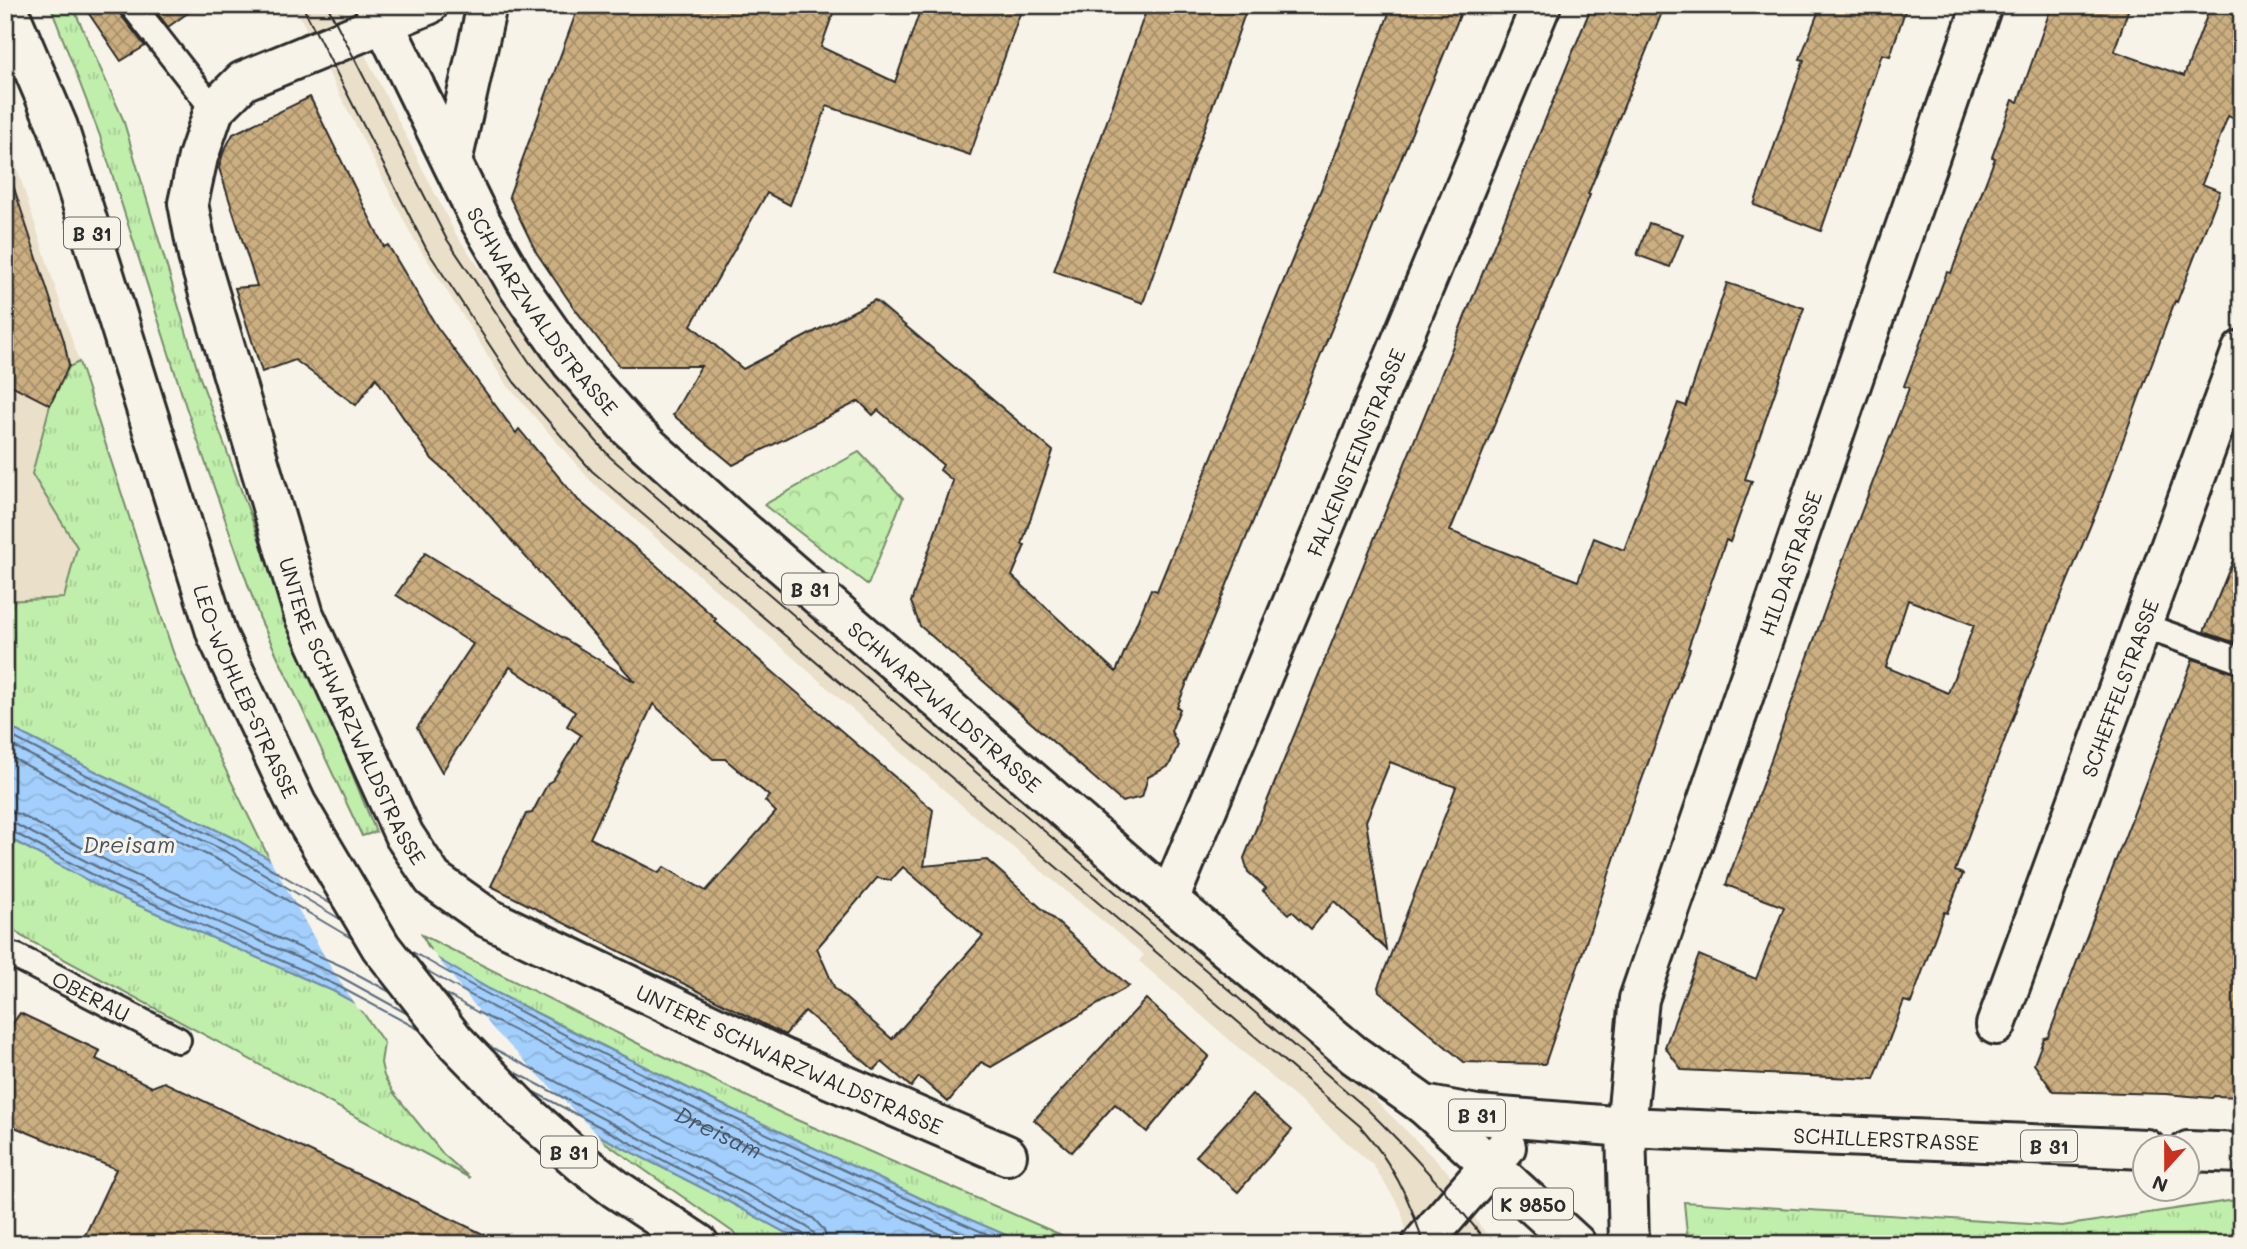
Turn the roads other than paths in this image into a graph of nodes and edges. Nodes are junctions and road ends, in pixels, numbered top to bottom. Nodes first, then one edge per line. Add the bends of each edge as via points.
1 (6, 5) edge
2 (132, 5) edge
3 (428, 5) edge
4 (487, 5) edge
5 (1541, 5) edge
6 (1982, 5) edge
7 (380, 15) edge
8 (214, 110) junction
9 (452, 162) junction
10 (2242, 350) edge
11 (2141, 625) junction
12 (2242, 662) edge
13 (1169, 900) junction
14 (5, 954) edge
15 (1996, 1025) dead end
16 (178, 1040) dead end
17 (1424, 1105) junction
18 (1530, 1119) junction
19 (1626, 1127) junction
20 (2132, 1149) edge
21 (2202, 1152) edge
22 (2242, 1153) edge
23 (1007, 1155) dead end
24 (1491, 1165) junction
25 (699, 1244) edge
26 (1422, 1244) edge
27 (1576, 1244) edge
28 (1629, 1244) edge

1 - 25 street, LEO-WOHLEB-STRASSE / B 31 via 58,127 217,635 297,805 382,947 446,1030 522,1110 583,1164
2 - 8 lane
3 - 7 street, UNTERE SCHWARZWALDSTRASSE
4 - 9 street
5 - 13 street, FALKENSTEINSTRASSE
6 - 19 street, HILDASTRASSE via 1639,999
7 - 8 street, UNTERE SCHWARZWALDSTRASSE via 243,81
7 - 9 street, SCHWARZWALDSTRASSE / B 31
8 - 23 street, UNTERE SCHWARZWALDSTRASSE via 188,202 198,257 304,615 404,835 433,878 488,918 784,1059
9 - 13 street, SCHWARZWALDSTRASSE / B 31 via 518,286 572,363 630,429
10 - 11 street, SCHEFFELSTRASSE
11 - 12 lane
11 - 15 street, SCHEFFELSTRASSE
13 - 17 street, SCHWARZWALDSTRASSE / B 31 via 1354,1055
14 - 16 lane, OBERAU
17 - 18 street, SCHWARZWALDSTRASSE / B 31
17 - 24 street, SCHWARZWALDSTRASSE
18 - 19 street, SCHWARZWALDSTRASSE / B 31
18 - 24 street
19 - 20 street, SCHILLERSTRASSE / B 31
19 - 28 street, HILDASTRASSE
21 - 22 street
24 - 26 street, K 9850
24 - 27 street, K 9850

